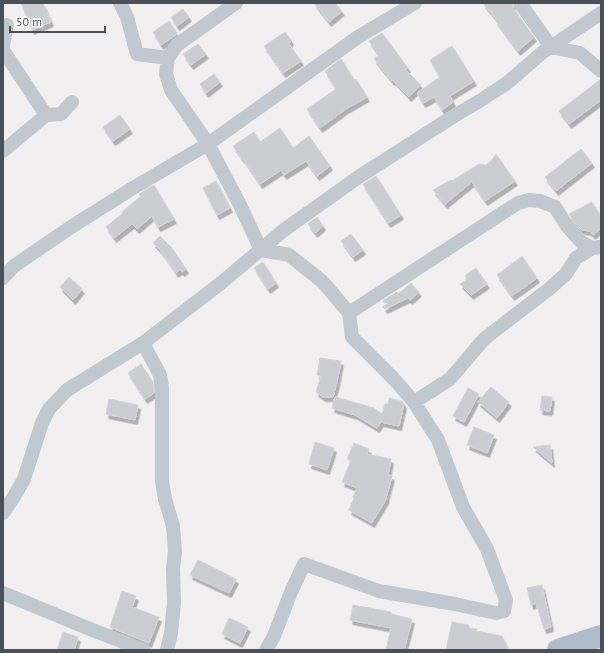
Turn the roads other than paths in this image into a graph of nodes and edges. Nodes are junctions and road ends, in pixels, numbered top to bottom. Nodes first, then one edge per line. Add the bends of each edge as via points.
1 (120, 3) edge
2 (236, 3) edge
3 (415, 3) edge
4 (520, 3) edge
5 (601, 13) edge
6 (7, 26) dead end
7 (578, 28) junction
8 (3, 44) edge
9 (551, 47) junction
10 (3, 50) edge
11 (580, 53) junction
12 (168, 58) junction
13 (601, 71) edge
14 (72, 102) dead end
15 (46, 114) junction
16 (208, 144) junction
17 (3, 151) edge
18 (597, 247) edge
19 (261, 250) junction
20 (3, 278) edge
21 (349, 313) junction
22 (143, 343) junction
23 (414, 402) junction
24 (3, 513) edge
25 (3, 593) edge
26 (601, 636) edge
27 (144, 650) edge
28 (167, 650) edge
29 (266, 650) edge
30 (558, 650) edge

1 - 12 street via 127,17 137,54
2 - 12 street via 177,45
3 - 16 street via 358,37
4 - 9 street
5 - 7 street
6 - 8 street
7 - 9 street
7 - 11 street
9 - 11 street
9 - 19 street via 507,83 360,176 284,230
10 - 15 street
11 - 13 street
12 - 16 street via 166,74 170,90
14 - 15 street via 61,114
15 - 17 street
16 - 19 street
16 - 20 street via 71,227 14,266
18 - 21 street via 581,242 555,207 529,200 518,203
18 - 23 street via 576,258 566,274 484,339 450,379
19 - 21 street via 289,256 323,282
19 - 22 street
21 - 23 street via 352,338
22 - 24 street via 67,390 49,409 24,479
22 - 28 street via 160,375 162,387 162,482 173,526 176,551 173,569 174,603
23 - 29 street via 438,440 463,507 487,549 506,600 504,610 496,613 380,591 304,564
25 - 27 street
26 - 30 main road

